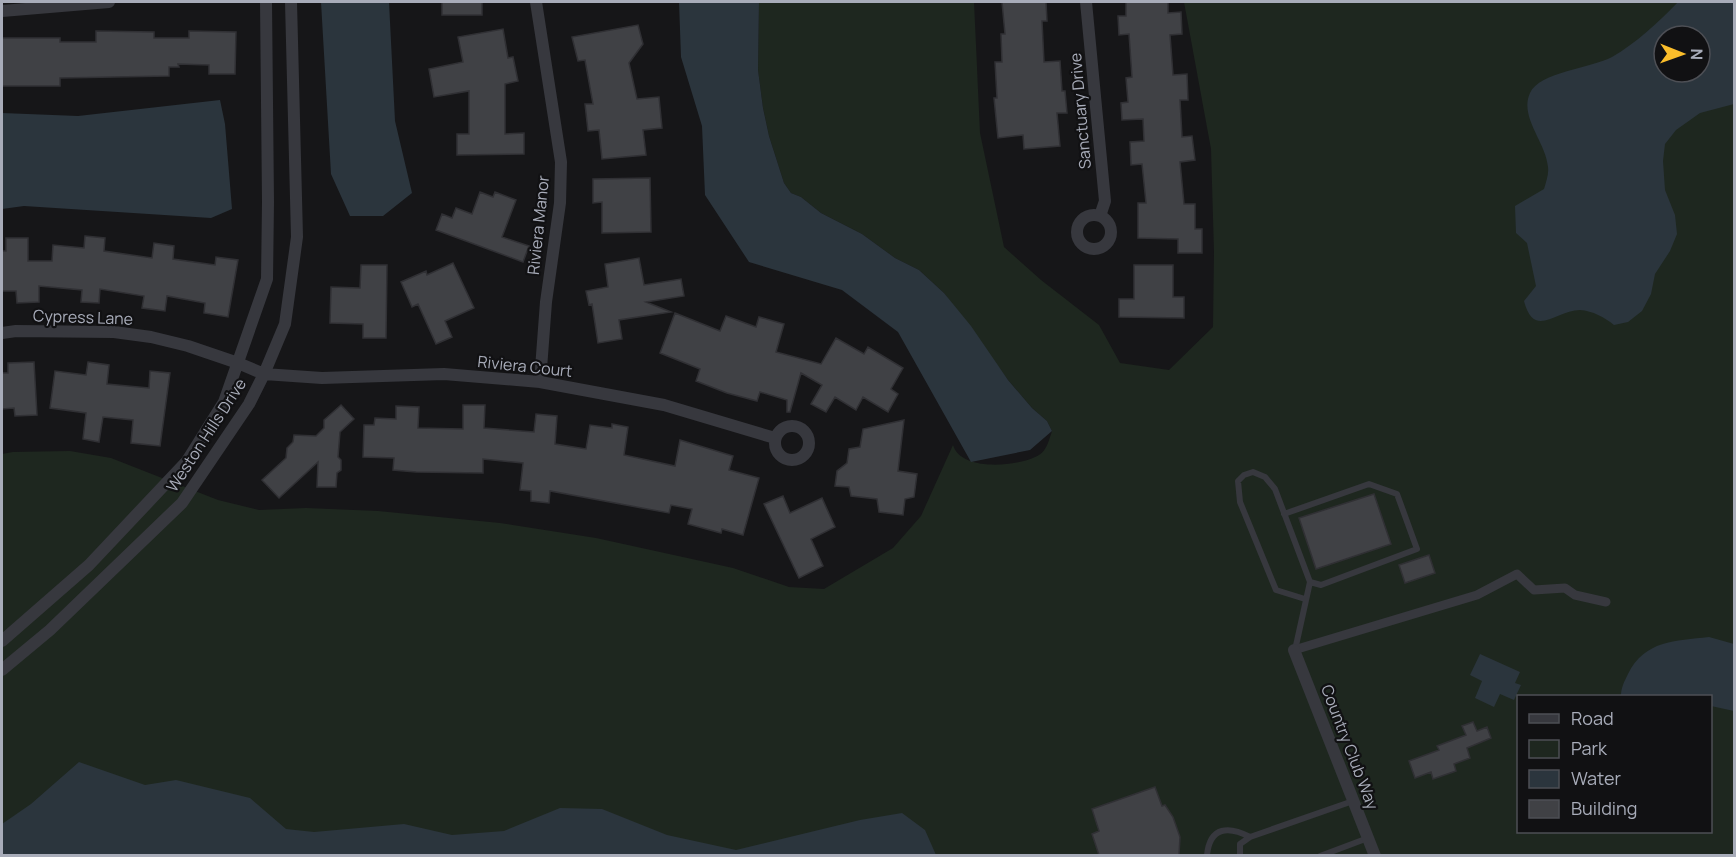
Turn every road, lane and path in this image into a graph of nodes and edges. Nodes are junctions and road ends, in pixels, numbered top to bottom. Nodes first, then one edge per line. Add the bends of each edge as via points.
1 (109, 2) edge
2 (266, 2) edge
3 (291, 2) edge
4 (536, 2) edge
5 (1086, 2) edge
6 (2, 11) edge
7 (1100, 216) dead end
8 (2, 333) edge
9 (238, 363) junction
10 (264, 374) junction
11 (540, 382) junction
12 (775, 438) dead end
13 (1284, 514) junction
14 (1310, 582) junction
15 (1305, 599) junction
16 (1606, 602) dead end
17 (2, 641) edge
18 (1294, 650) junction
19 (2, 670) edge
20 (1353, 801) junction
21 (1251, 837) junction
22 (1368, 838) junction
23 (1207, 855) edge
24 (1240, 855) edge
25 (1320, 855) edge
26 (1375, 855) edge

1 - 6 street
2 - 9 street, Weston Hills Drive via 267,279
3 - 10 street, Weston Hills Drive via 297,237 285,324
4 - 11 street, Riviera Manor via 561,162
5 - 7 street, Sanctuary Drive via 1105,201
8 - 9 street, Cypress Lane via 114,332 188,346
9 - 10 street, Cypress Lane
9 - 17 street, Weston Hills Drive via 224,402 187,461 89,565
10 - 11 street, Riviera Court via 322,378 444,374
10 - 19 street, Weston Hills Drive via 249,404 182,503 50,630
11 - 12 street, Riviera Court via 664,405
13 - 14 lane
13 - 14 lane via 1369,484 1397,494 1417,549 1321,585
13 - 15 lane via 1275,489 1265,477 1253,472 1238,481 1240,502 1276,590
14 - 15 lane
15 - 18 lane
16 - 18 street via 1575,595 1565,588 1534,590 1517,574 1477,595
18 - 20 street, Country Club Way
20 - 21 lane
20 - 22 street, Country Club Way
21 - 23 lane via 1237,830 1216,834
21 - 24 lane via 1240,844
22 - 25 lane
22 - 26 street, Country Club Way

